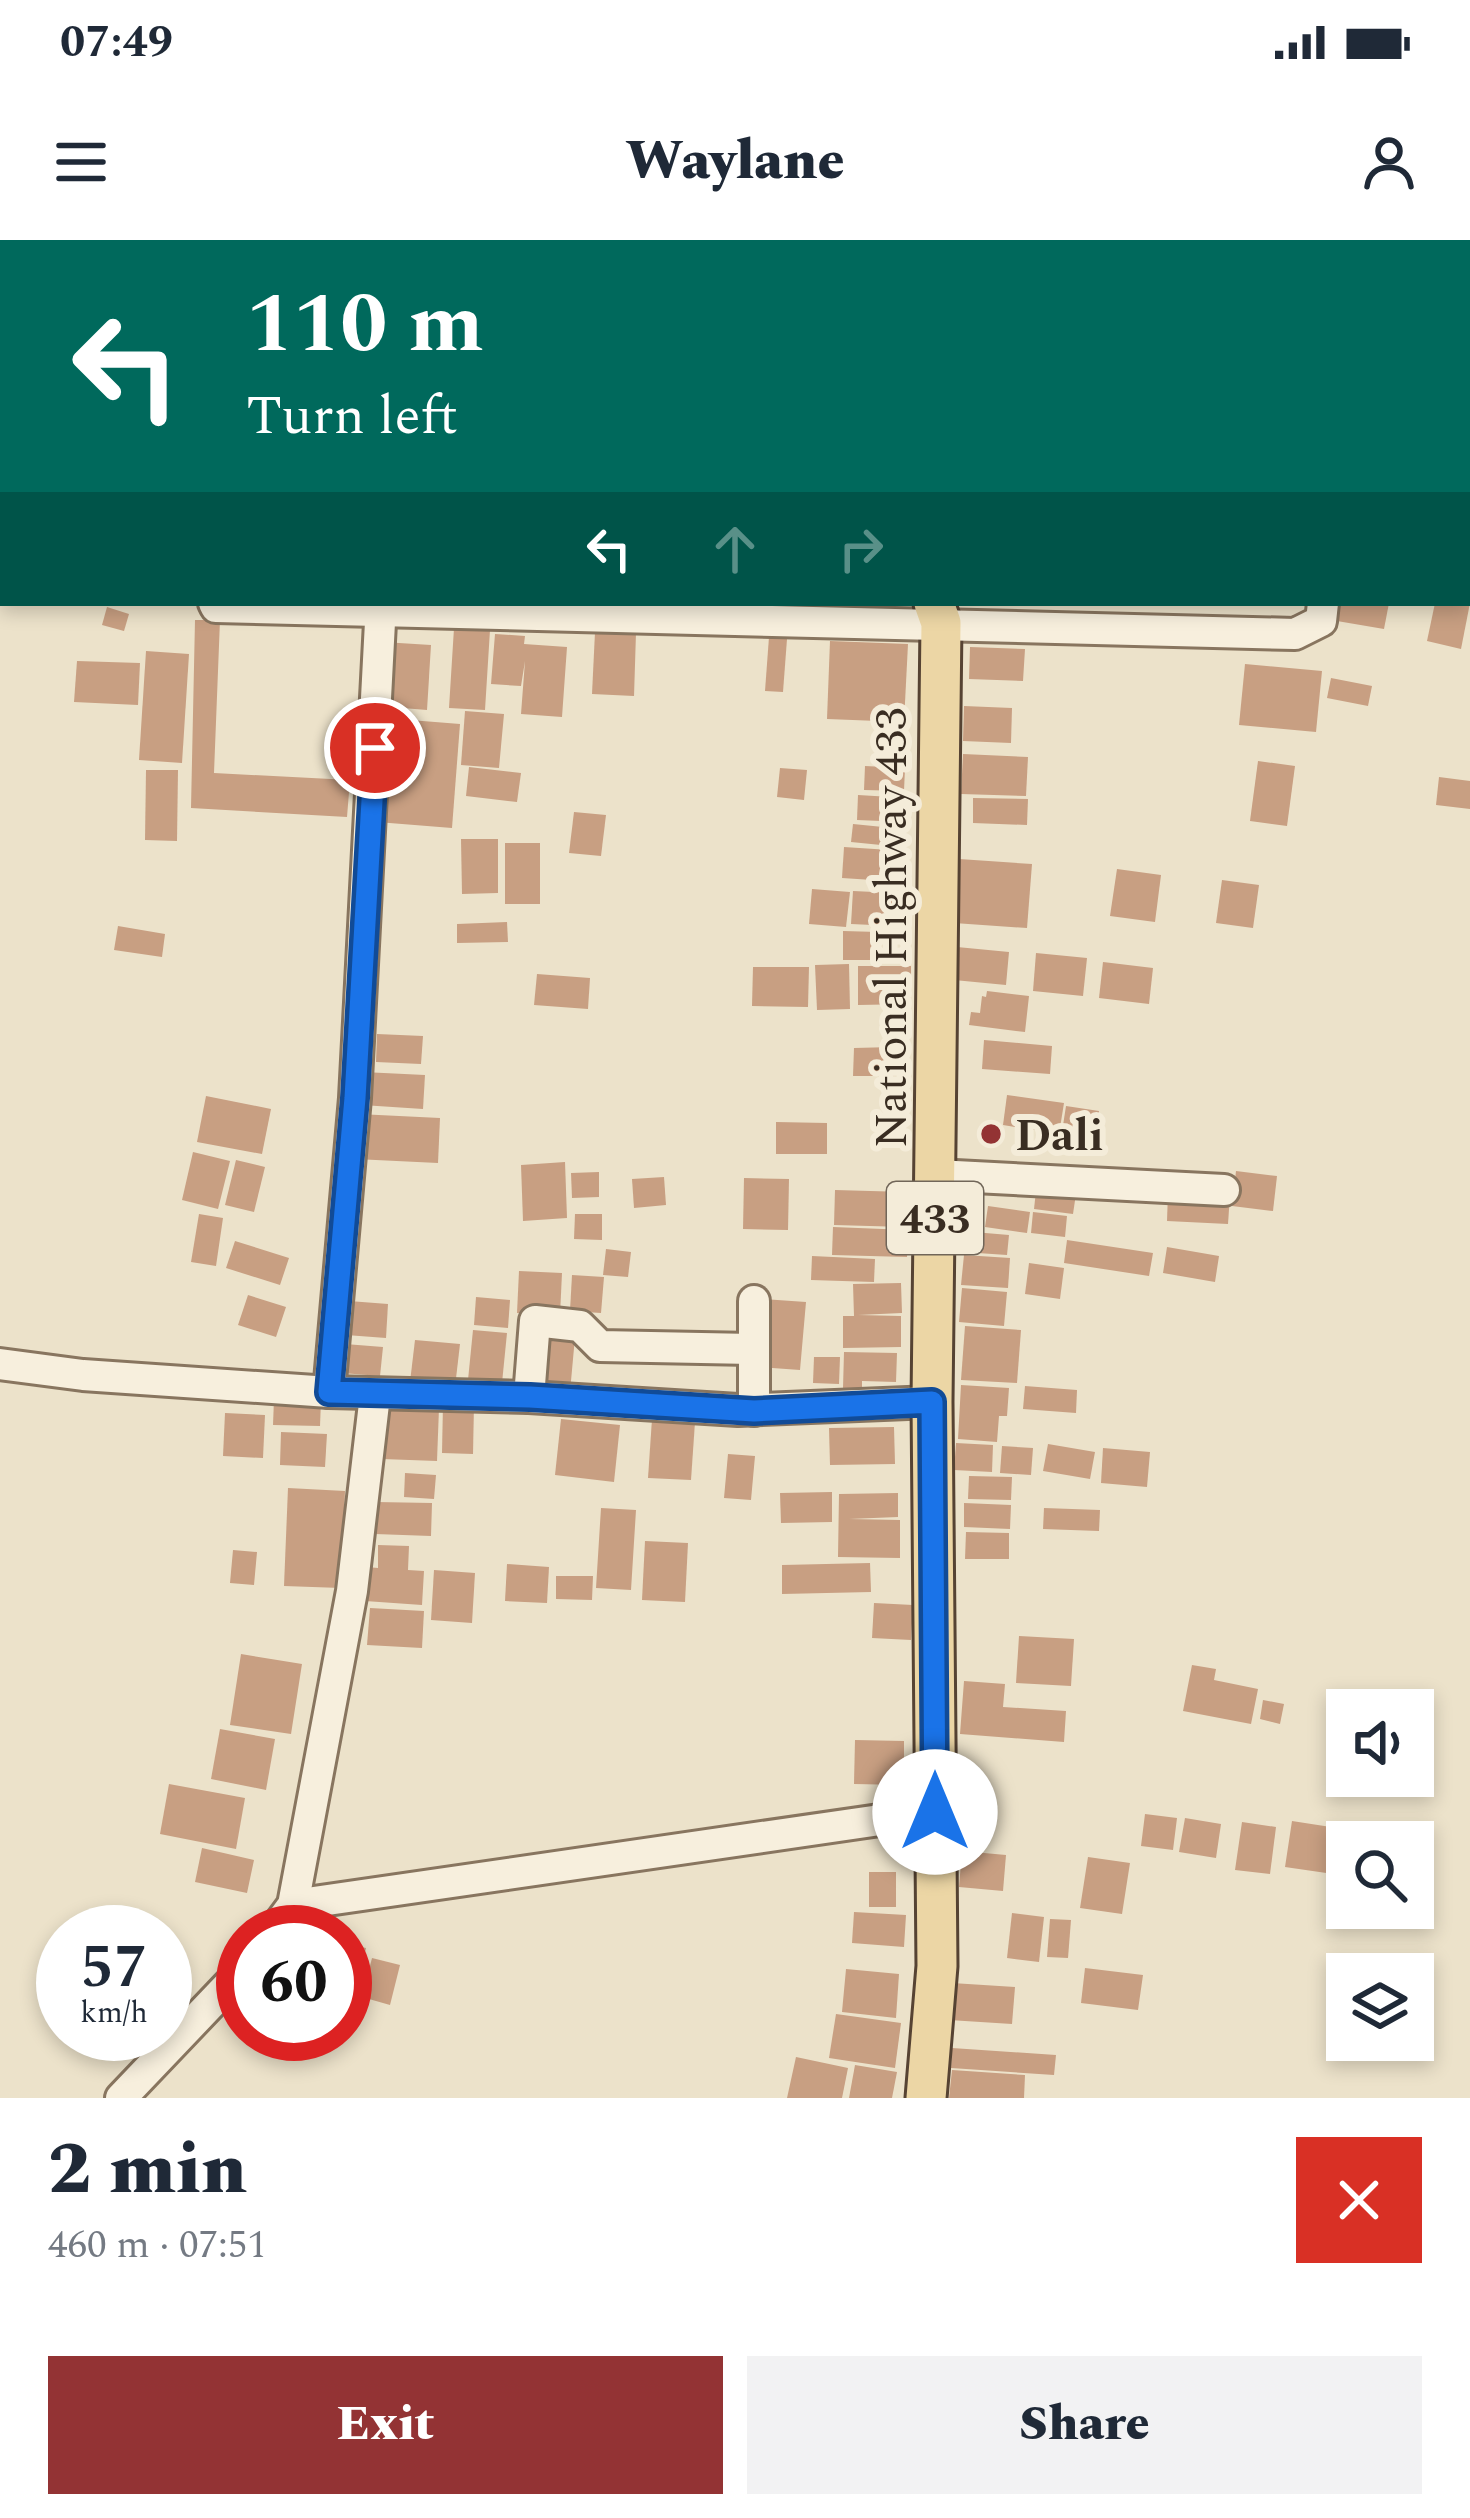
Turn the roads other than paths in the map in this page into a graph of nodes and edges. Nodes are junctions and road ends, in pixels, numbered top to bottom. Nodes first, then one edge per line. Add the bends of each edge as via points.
1 (216, 606) edge
2 (1323, 606) edge
3 (381, 608) edge
4 (941, 610) edge
5 (936, 1174) junction
6 (1224, 1190) dead end
7 (754, 1301) dead end
8 (752, 1349) junction
9 (0, 1364) edge
10 (329, 1392) junction
11 (375, 1395) junction
12 (530, 1397) junction
13 (932, 1402) junction
14 (754, 1411) junction
15 (935, 1812) junction
16 (293, 1905) joint
17 (216, 1998) edge
18 (121, 2098) edge
19 (926, 2098) edge

1 - 3 street
2 - 4 street via 1321,621 1295,634
3 - 4 street
3 - 10 street via 355,1098
4 - 5 main road, National Highway 433 / 433
5 - 6 street
5 - 13 main road, National Highway 433 / 433
7 - 8 street
8 - 12 street via 600,1346 580,1326 535,1321
8 - 14 street
9 - 10 street
10 - 11 street
11 - 12 street
11 - 16 street via 352,1591
12 - 14 street
13 - 14 street
13 - 15 main road, National Highway 433 / 433
15 - 16 street
15 - 19 main road, National Highway 433 / 433 via 938,1966
17 - 18 street

